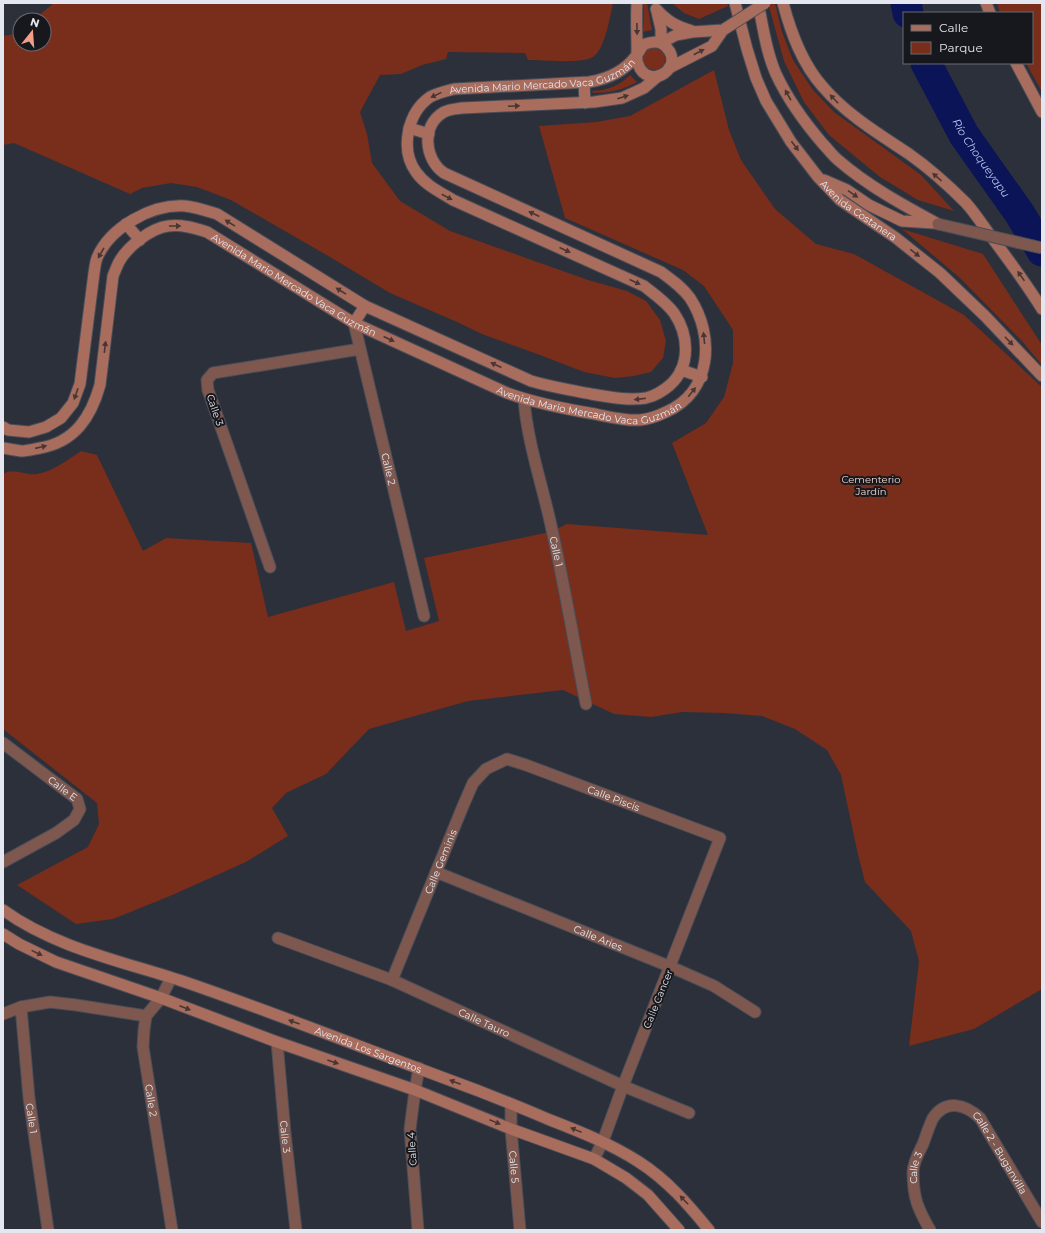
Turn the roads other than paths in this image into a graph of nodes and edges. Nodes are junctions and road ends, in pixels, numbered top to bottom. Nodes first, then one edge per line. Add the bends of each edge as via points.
1 (637, 3) edge
2 (736, 3) edge
3 (758, 3) edge
4 (765, 3) edge
5 (783, 3) edge
6 (656, 6) edge
7 (724, 30) junction
8 (692, 32) junction
9 (661, 42) junction
10 (637, 56) junction
11 (1017, 64) edge
12 (669, 68) junction
13 (658, 76) junction
14 (584, 82) junction
15 (474, 88) junction
16 (585, 103) junction
17 (475, 107) junction
18 (1042, 112) edge
19 (409, 128) junction
20 (429, 134) junction
21 (818, 177) junction
22 (126, 224) junction
23 (938, 224) junction
24 (140, 240) junction
25 (608, 248) junction
26 (1042, 248) edge
27 (599, 266) junction
28 (365, 306) junction
29 (1042, 309) edge
30 (354, 323) junction
31 (360, 349) junction
32 (681, 370) junction
33 (1042, 376) edge
34 (702, 377) junction
35 (531, 381) junction
36 (524, 399) junction
37 (6, 428) edge
38 (3, 443) edge
39 (3, 448) edge
40 (270, 567) dead end
41 (424, 616) dead end
42 (586, 704) dead end
43 (3, 743) edge
44 (507, 760) joint
45 (720, 838) joint
46 (3, 862) edge
47 (436, 872) junction
48 (3, 910) edge
49 (3, 934) edge
50 (278, 938) dead end
51 (671, 967) junction
52 (171, 978) junction
53 (392, 980) junction
54 (161, 998) junction
55 (21, 1007) junction
56 (755, 1012) dead end
57 (3, 1014) edge
58 (146, 1016) junction
59 (277, 1042) junction
60 (419, 1068) junction
61 (623, 1086) junction
62 (415, 1090) junction
63 (511, 1104) junction
64 (942, 1108) joint
65 (689, 1113) dead end
66 (512, 1129) junction
67 (603, 1141) junction
68 (594, 1159) junction
69 (1042, 1222) edge
70 (48, 1230) edge
71 (172, 1230) edge
72 (296, 1230) edge
73 (418, 1230) edge
74 (520, 1230) edge
75 (679, 1230) edge
76 (709, 1230) edge
77 (930, 1230) edge

1 -> 10 main road
2 -> 21 main road, Avenida Costanera via 746,49 766,101 791,142
23 -> 3 main road via 867,183 836,159 814,133 796,110 776,73 766,43
4 - 7 main road, bridge
29 -> 5 main road via 1022,277 967,204 910,155 872,130 840,104 822,86 803,57 790,29
6 - 8 main road via 665,19
6 - 9 main road via 662,29
7 - 8 main road
12 -> 7 main road via 712,46
8 - 9 main road via 676,35
9 - 10 main road via 646,44
9 - 12 main road via 672,58
10 - 13 main road via 637,63 644,73 652,77
10 - 14 main road, Avenida Mario Mercado Vaca Guzmán via 622,70 605,79
11 - 18 main road
12 - 13 main road
16 -> 13 main road, Avenida Mario Mercado Vaca Guzmán via 622,98 644,88
14 - 15 main road, Avenida Mario Mercado Vaca Guzmán
14 - 16 main road
15 - 17 main road
15 -> 19 main road, Avenida Mario Mercado Vaca Guzmán via 454,89 431,97 419,108
17 -> 16 main road, Avenida Mario Mercado Vaca Guzmán
17 - 20 main road, Avenida Mario Mercado Vaca Guzmán via 444,112 437,118
19 - 20 main road
19 -> 27 main road, Avenida Mario Mercado Vaca Guzmán via 407,141 411,163 431,187 460,203
25 -> 20 main road, Avenida Mario Mercado Vaca Guzmán via 444,173 435,166 430,156 427,146
21 -> 23 main road via 902,221
21 -> 33 main road, Avenida Costanera via 840,200 896,238 940,273
22 - 24 main road
28 -> 22 main road, Avenida Mario Mercado Vaca Guzmán via 212,212 184,206 161,207
22 -> 37 main road, Avenida Mario Mercado Vaca Guzmán via 108,240 97,258 80,384 73,403 61,418 46,427 29,432
23 - 26 street, bridge
24 -> 30 main road, Avenida Mario Mercado Vaca Guzmán via 152,231 167,226 187,226 207,232
39 -> 24 main road, Avenida Mario Mercado Vaca Guzmán via 23,451 45,447 65,439 78,429 89,415 100,385 114,276 120,261
25 - 27 main road
34 -> 25 main road, Avenida Mario Mercado Vaca Guzmán via 705,361 704,331 690,298 678,284 661,272
27 -> 32 main road, Avenida Mario Mercado Vaca Guzmán via 644,286 673,312 685,338 685,360
28 - 30 main road
35 -> 28 main road, Avenida Mario Mercado Vaca Guzmán
30 - 31 street, Calle 2
30 -> 36 main road, Avenida Mario Mercado Vaca Guzmán
31 - 40 street, Calle 3 via 213,373 207,380 208,390
31 - 41 street, Calle 2
32 - 34 main road
32 -> 35 main road, Avenida Mario Mercado Vaca Guzmán via 662,392 634,400 551,387
36 -> 34 main road, Avenida Mario Mercado Vaca Guzmán via 548,406 640,420 656,416 686,400
35 - 36 main road
36 - 42 street, Calle 1
37 - 38 main road
43 - 46 street, Calle E via 77,799 80,809 74,820 56,833
44 - 45 street, Calle Piscis
44 - 47 street, Calle Geminis via 486,769 473,783
45 - 51 street, Calle Cancer
47 - 51 street, Calle Aries
47 - 53 street, Calle Geminis
48 - 52 main road, Avenida Los Sargentos via 31,928 72,946
49 -> 54 main road via 56,962
50 - 53 street, Calle Tauro
51 - 56 street, Calle Aries via 714,986
51 - 61 street, Calle Cancer
52 - 54 street
60 -> 52 main road, Avenida Los Sargentos
53 - 61 street, Calle Tauro
54 - 58 street
54 -> 59 main road
55 - 57 street
55 - 58 street via 50,1002
55 - 70 street, Calle 1 via 29,1098
58 - 71 street, Calle 2 via 144,1047
59 -> 62 main road
59 - 72 street, Calle 3
60 - 62 street, Calle 4
63 -> 60 main road, Avenida Los Sargentos
61 - 65 street, Calle Tauro
61 - 67 street, Calle Cancer
62 -> 66 main road
62 - 73 street, Calle 4 via 410,1129
63 - 66 street, Calle 5
67 -> 63 main road, Avenida Los Sargentos
64 - 69 street, Calle 2 - Buganvilla via 962,1106 972,1110 980,1118
64 - 77 street, Calle 3 via 933,1118 913,1170 913,1189 918,1209
66 - 68 main road
66 - 74 street, Calle 5
67 - 68 street, Calle Cancer
76 -> 67 main road, Avenida Los Sargentos via 666,1181
68 - 75 main road via 648,1195

